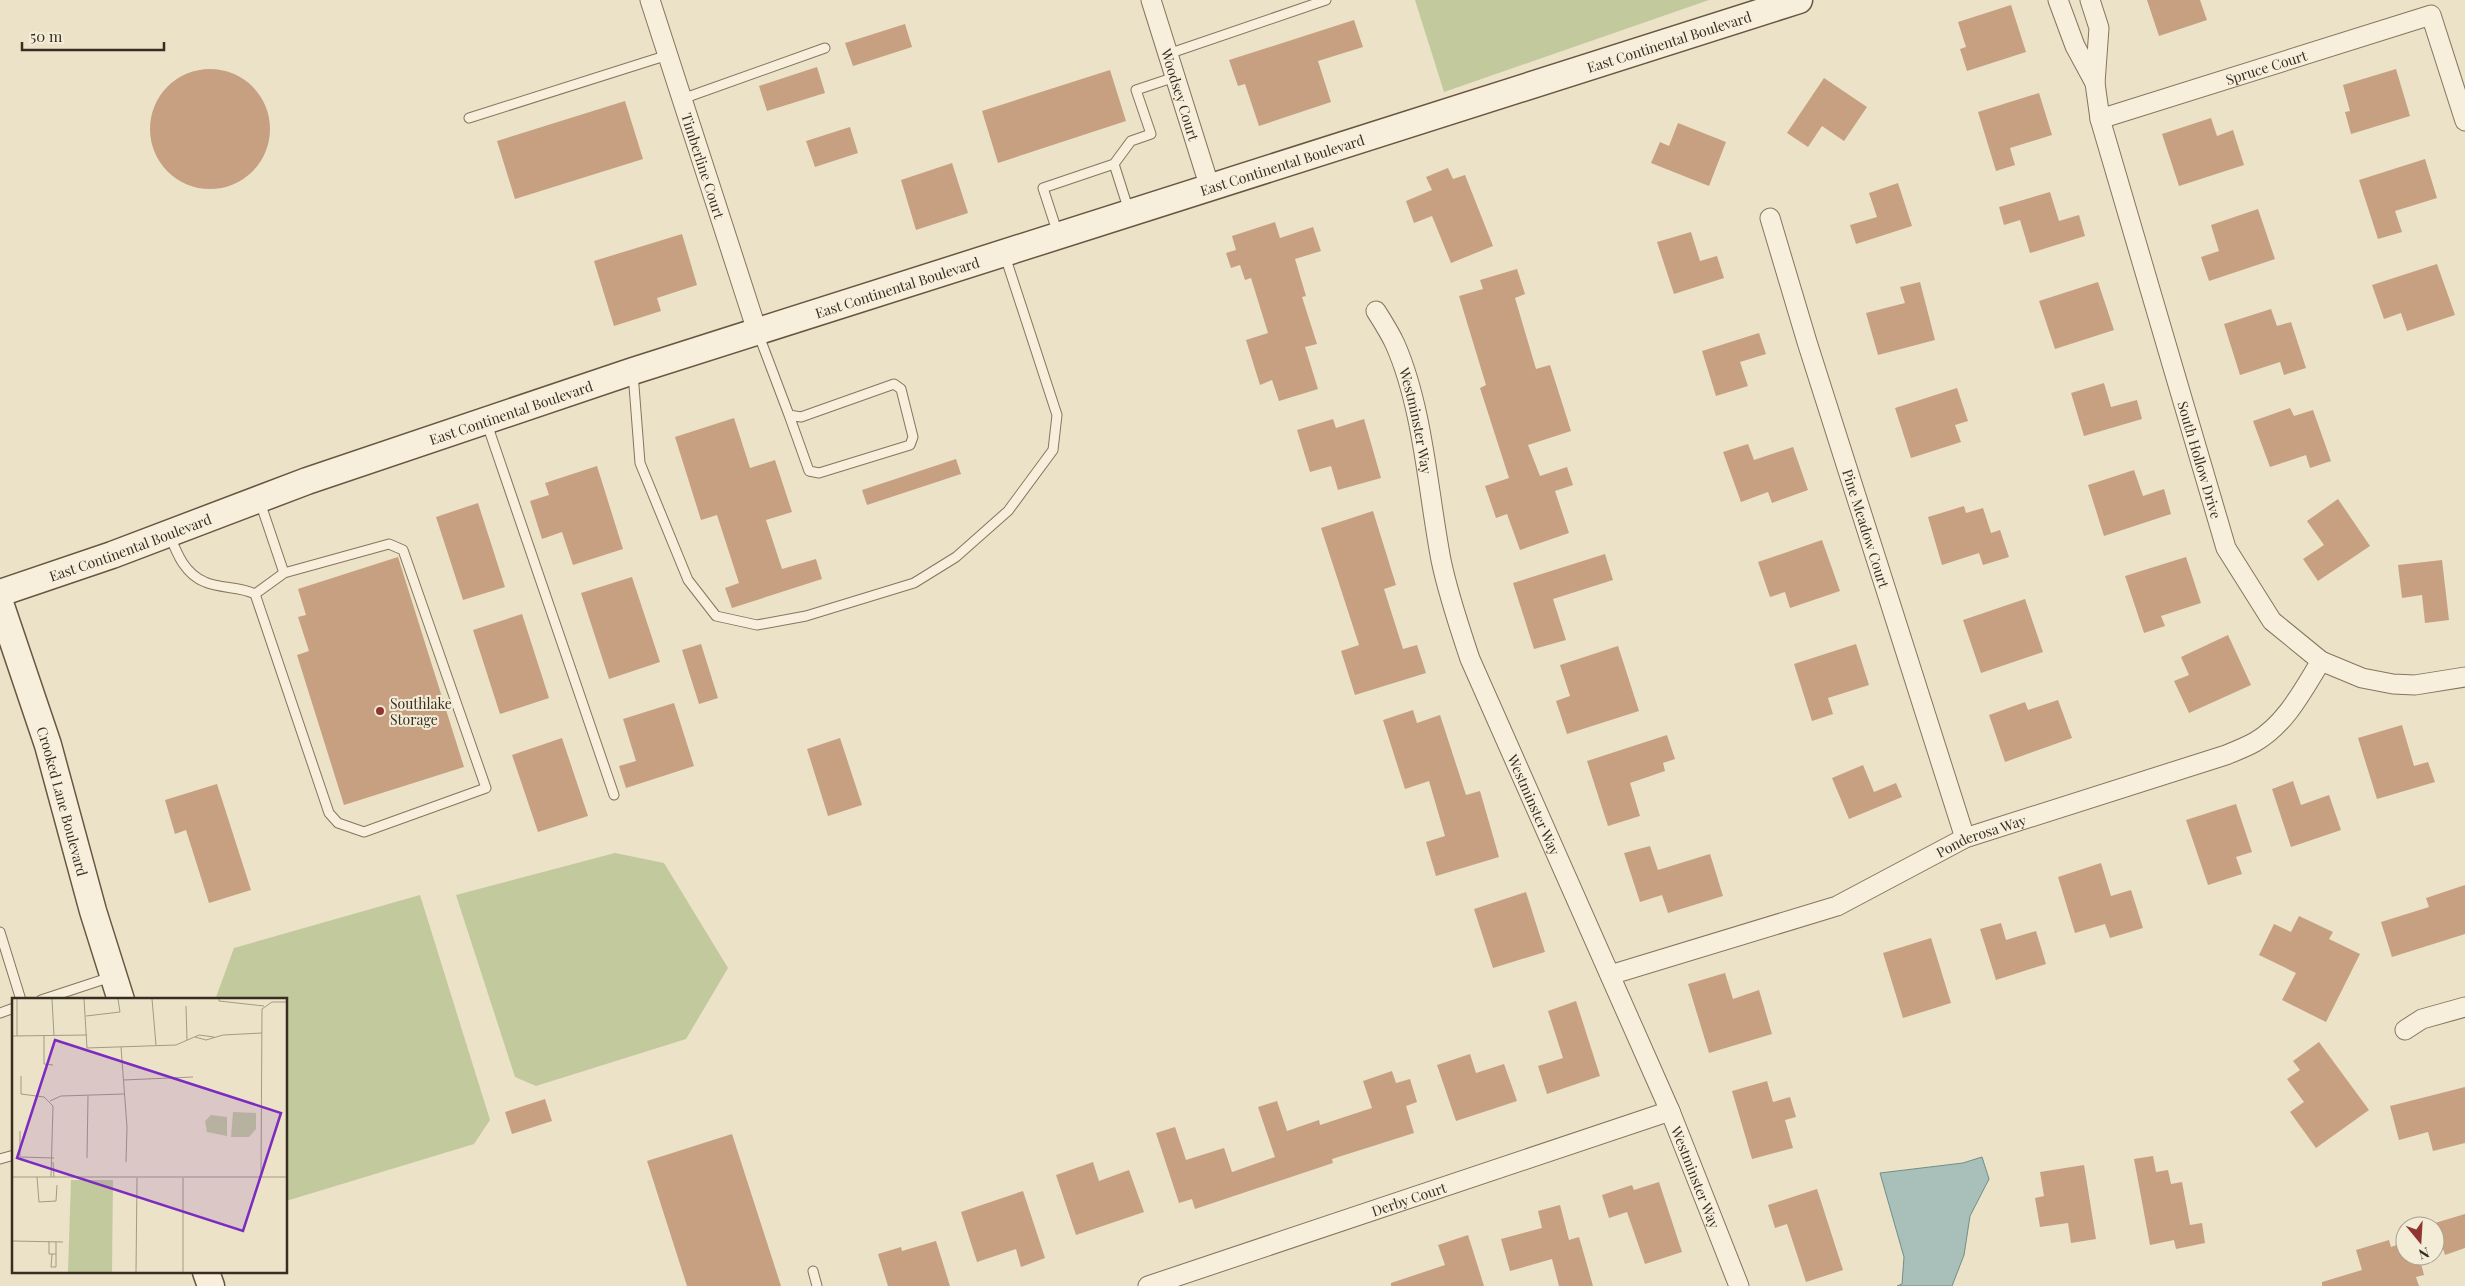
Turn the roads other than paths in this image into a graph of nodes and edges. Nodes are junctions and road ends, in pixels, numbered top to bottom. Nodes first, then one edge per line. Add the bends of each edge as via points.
1 (650, 0) edge
2 (1152, 0) edge
3 (1326, 0) edge
4 (1799, 0) edge
5 (2058, 0) edge
6 (2090, 0) edge
7 (825, 48) dead end
8 (1168, 54) junction
9 (668, 55) junction
10 (1175, 77) junction
11 (2095, 83) junction
12 (682, 99) junction
13 (469, 118) dead end
14 (2100, 119) junction
15 (2465, 121) edge
16 (1114, 164) junction
17 (1210, 188) junction
18 (1130, 213) junction
19 (1770, 218) dead end
20 (1058, 236) junction
21 (1005, 253) junction
22 (1376, 311) dead end
23 (757, 330) junction
24 (633, 371) junction
25 (789, 415) junction
26 (486, 421) junction
27 (259, 499) junction
28 (169, 533) junction
29 (284, 572) junction
30 (0, 593) edge
31 (255, 594) junction
32 (0, 603) edge
33 (2321, 661) junction
34 (2465, 677) edge
35 (614, 795) dead end
36 (1965, 838) junction
37 (0, 932) edge
38 (1610, 975) junction
39 (117, 988) edge
40 (19, 998) edge
41 (54, 998) edge
42 (2465, 1007) edge
43 (12, 1009) edge
44 (0, 1013) edge
45 (2404, 1030) dead end
46 (1670, 1111) junction
47 (812, 1271) dead end
48 (207, 1274) edge
49 (211, 1286) edge
50 (817, 1286) edge
51 (1148, 1286) edge
52 (1739, 1286) edge

1 - 9 street, Timberline Court
2 - 8 street, Woodsey Court
3 - 8 lane
4 - 17 main road, East Continental Boulevard
5 - 11 street, South Hollow Drive via 2075,46
6 - 11 street, South Hollow Drive via 2099,28
7 - 12 lane
8 - 10 street, Woodsey Court
9 - 12 street, Timberline Court
9 - 13 lane
10 - 16 lane via 1136,90 1151,134 1131,140
10 - 17 street, Woodsey Court
11 - 14 street, South Hollow Drive
12 - 23 street, Timberline Court
14 - 15 street, Spruce Court via 2432,15
14 - 33 street, South Hollow Drive via 2226,548 2272,621
16 - 18 lane
16 - 20 lane via 1043,188
17 - 18 main road, East Continental Boulevard
18 - 20 main road, East Continental Boulevard
19 - 36 street, Pine Meadow Court
20 - 21 main road, East Continental Boulevard
21 - 23 main road, East Continental Boulevard
21 - 24 lane via 1057,415 1053,450 1008,511 956,557 914,582 858,601 806,616 757,625 716,616 688,580 640,463
22 - 38 street, Westminster Way via 1395,344 1407,381 1420,431 1441,561 1470,659
23 - 24 main road, East Continental Boulevard
23 - 25 lane
24 - 26 main road, East Continental Boulevard
25 - 25 lane via 801,417 894,384 901,389 914,438 910,445 819,473 809,471
26 - 27 main road, East Continental Boulevard
26 - 35 lane
27 - 28 main road, East Continental Boulevard
27 - 29 lane
28 - 30 main road, East Continental Boulevard
28 - 31 lane via 180,560 192,574 205,582 245,589
29 - 31 lane
29 - 31 lane via 389,544 403,550 486,788 364,832 338,822 329,813
32 - 39 main road, Crooked Lane Boulevard via 48,745
33 - 34 street, South Hollow Drive via 2362,678 2393,684 2415,685
33 - 36 street, Ponderosa Way via 2293,706 2255,742 2194,767
36 - 38 street, Ponderosa Way via 1837,906
37 - 40 lane
38 - 46 street, Westminster Way
39 - 41 lane
42 - 45 street via 2422,1019
43 - 44 lane
46 - 51 street, Derby Court
46 - 52 street, Westminster Way
47 - 50 lane
48 - 49 main road

